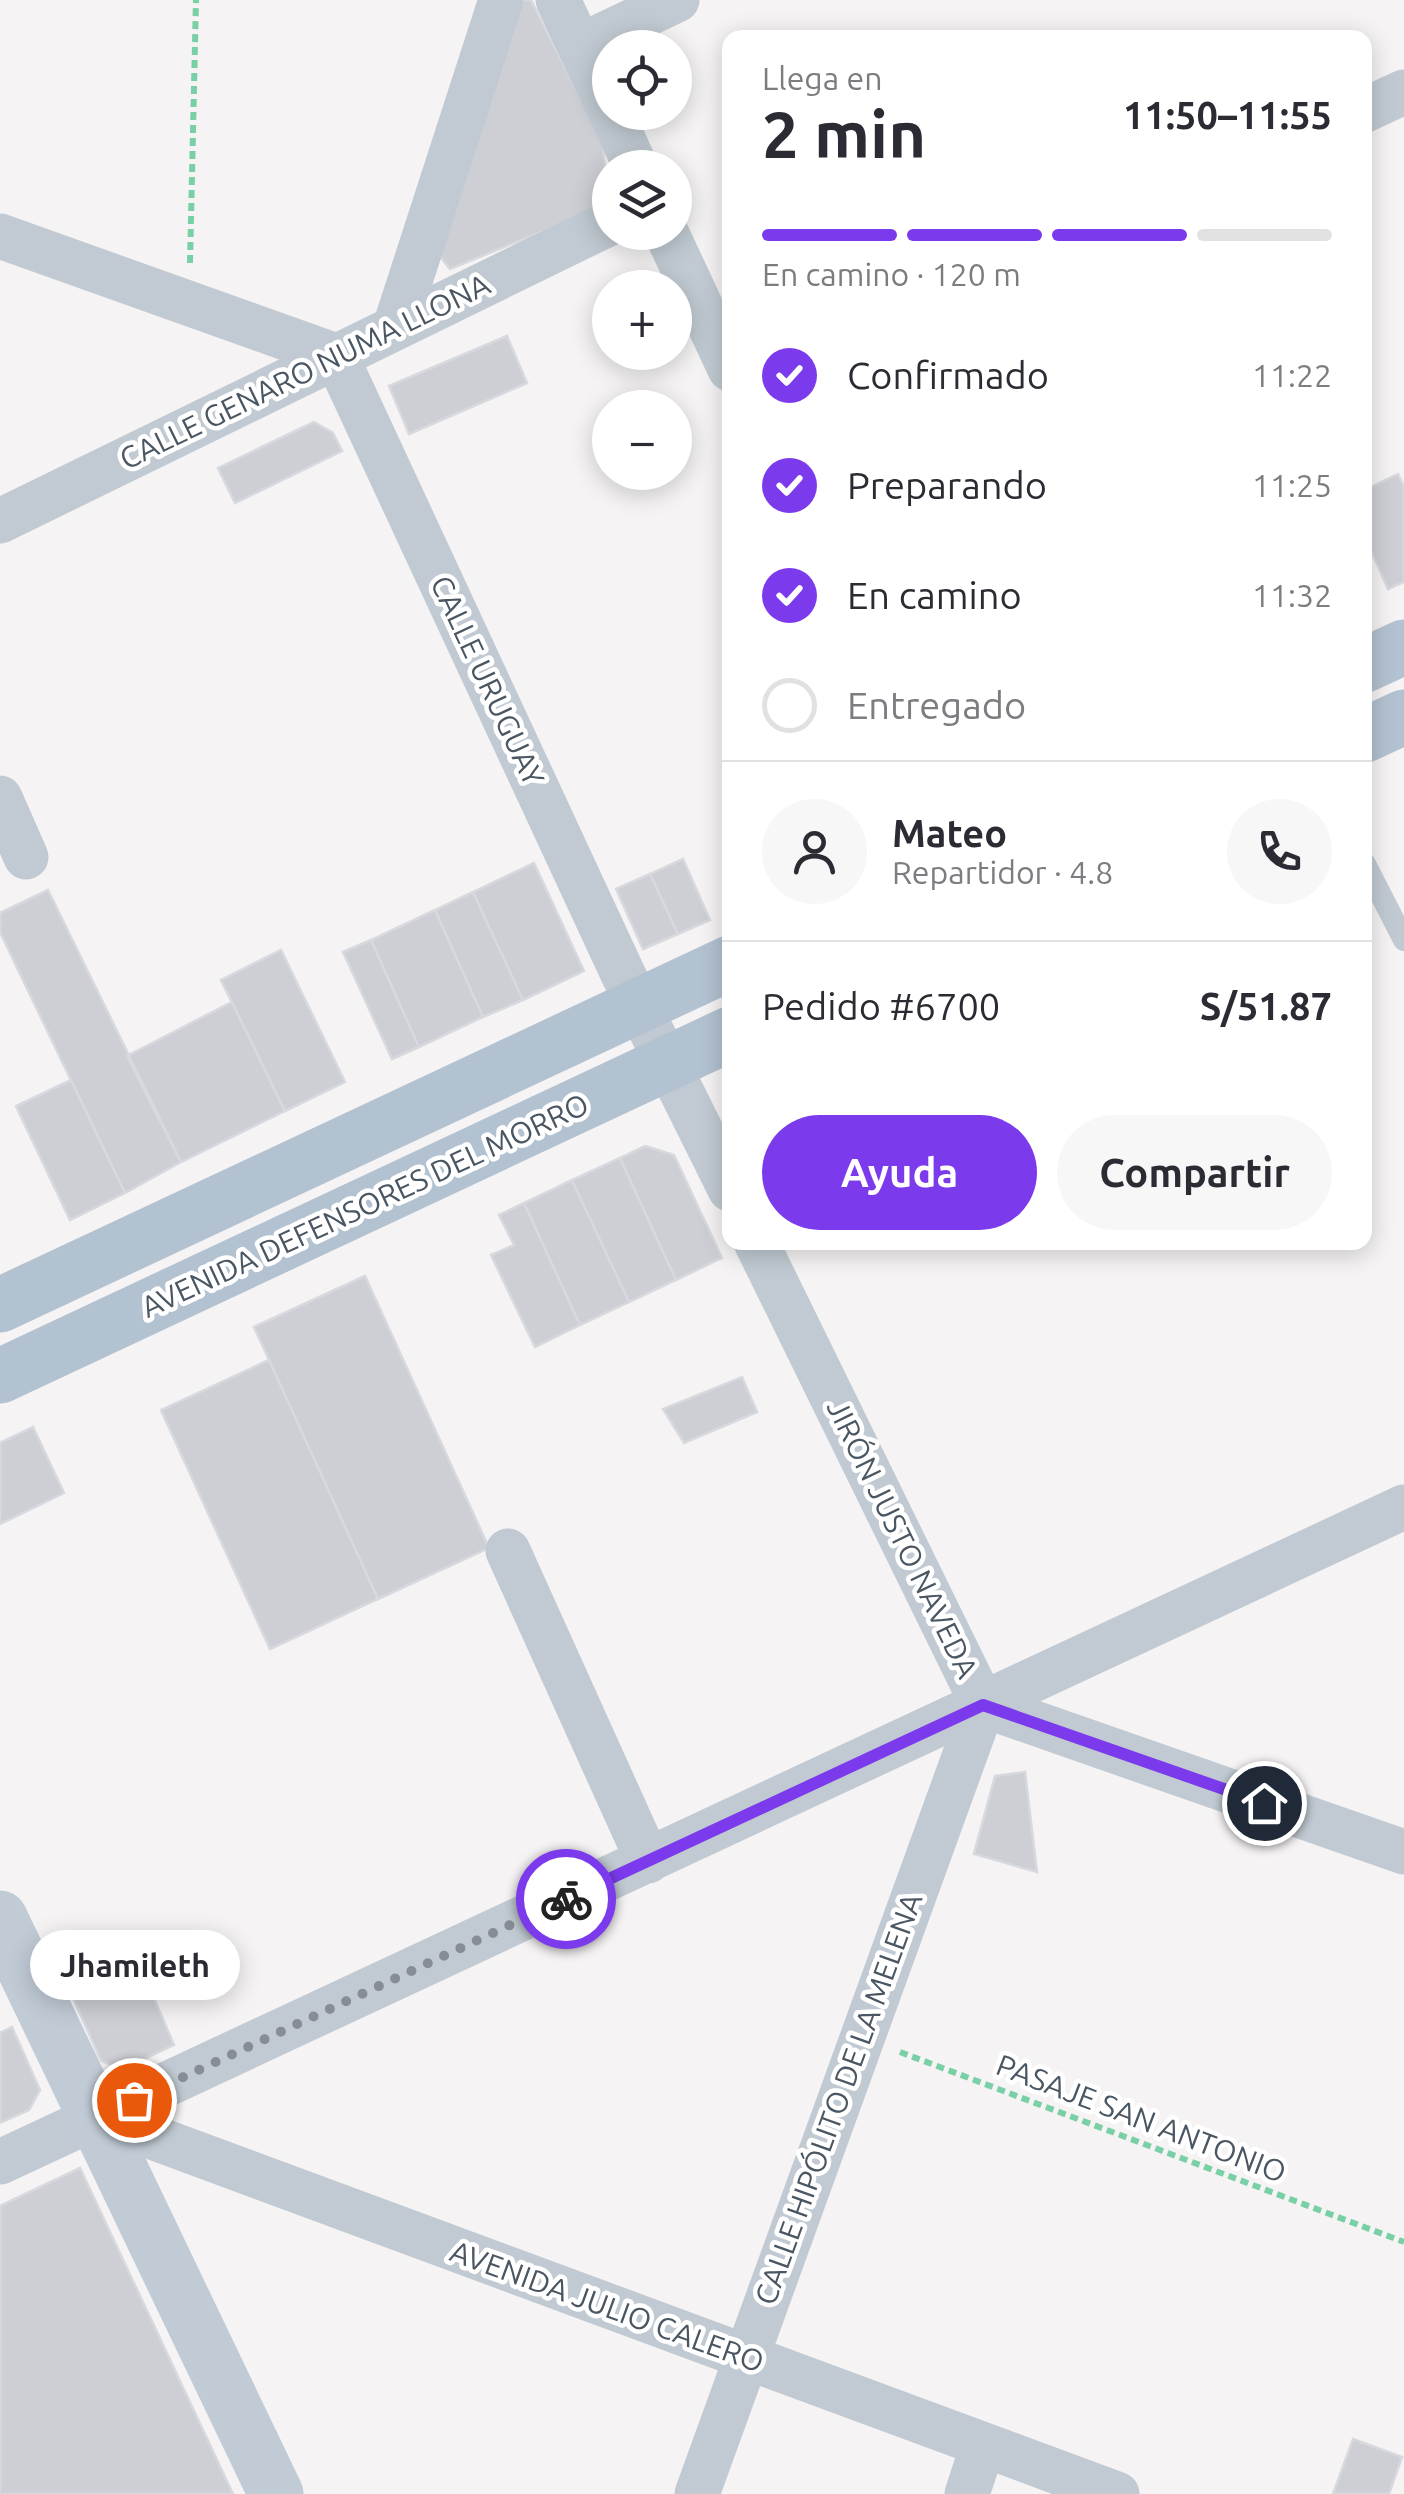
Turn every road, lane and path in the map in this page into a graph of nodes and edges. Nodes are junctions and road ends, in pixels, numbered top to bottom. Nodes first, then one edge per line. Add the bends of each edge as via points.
1 (196, 0) edge
2 (501, 0) edge
3 (558, 0) edge
4 (677, 0) edge
5 (580, 46) junction
6 (592, 72) edge
7 (1404, 92) edge
8 (1372, 107) edge
9 (592, 232) edge
10 (0, 236) edge
11 (674, 250) edge
12 (190, 304) junction
13 (395, 327) junction
14 (722, 351) edge
15 (336, 356) junction
16 (0, 521) edge
17 (1404, 647) edge
18 (1372, 663) edge
19 (1404, 716) edge
20 (1372, 732) edge
21 (0, 798) edge
22 (26, 857) dead end
23 (1372, 878) edge
24 (1404, 940) edge
25 (722, 968) edge
26 (640, 1006) junction
27 (722, 1038) edge
28 (668, 1063) junction
29 (722, 1173) edge
30 (760, 1250) edge
31 (0, 1305) edge
32 (0, 1376) edge
33 (1404, 1507) edge
34 (508, 1551) dead end
35 (983, 1705) junction
36 (1404, 1852) edge
37 (648, 1861) junction
38 (0, 1918) edge
39 (862, 2038) junction
40 (98, 2117) junction
41 (0, 2162) edge
42 (1404, 2242) edge
43 (745, 2359) junction
44 (983, 2446) junction
45 (276, 2494) edge
46 (697, 2494) edge
47 (967, 2494) edge
48 (1118, 2494) edge

1 - 12 path
2 - 13 street
3 - 5 street
4 - 5 street
5 - 6 street
7 - 8 street
9 - 13 street, CALLE GENARO NUMA LLONA
10 - 12 street
11 - 14 street
12 - 15 street
13 - 15 street, CALLE GENARO NUMA LLONA
15 - 16 street, CALLE GENARO NUMA LLONA
15 - 26 street, CALLE URUGUAY
17 - 18 main road
19 - 20 main road
21 - 22 street
23 - 24 lane
25 - 26 main road
26 - 28 street
26 - 31 main road
27 - 28 main road, AVENIDA DEFENSORES DEL MORRO
28 - 29 street
28 - 32 main road, AVENIDA DEFENSORES DEL MORRO
30 - 35 street, JIRÓN JUSTO NAVEDA
33 - 35 street
34 - 37 street
35 - 36 street, JIRÓN JUSTO NAVEDA
35 - 37 street
35 - 39 street, CALLE HIPÓLITO DE LA MELENA
37 - 40 street
38 - 40 street
39 - 42 path, PASAJE SAN ANTONIO
39 - 43 street, CALLE HIPÓLITO DE LA MELENA
40 - 41 street
40 - 43 street, AVENIDA JULIO CALERO
40 - 45 street
43 - 44 street, AVENIDA JULIO CALERO
43 - 46 street, CALLE HIPÓLITO DE LA MELENA
44 - 47 street
44 - 48 street, AVENIDA JULIO CALERO

